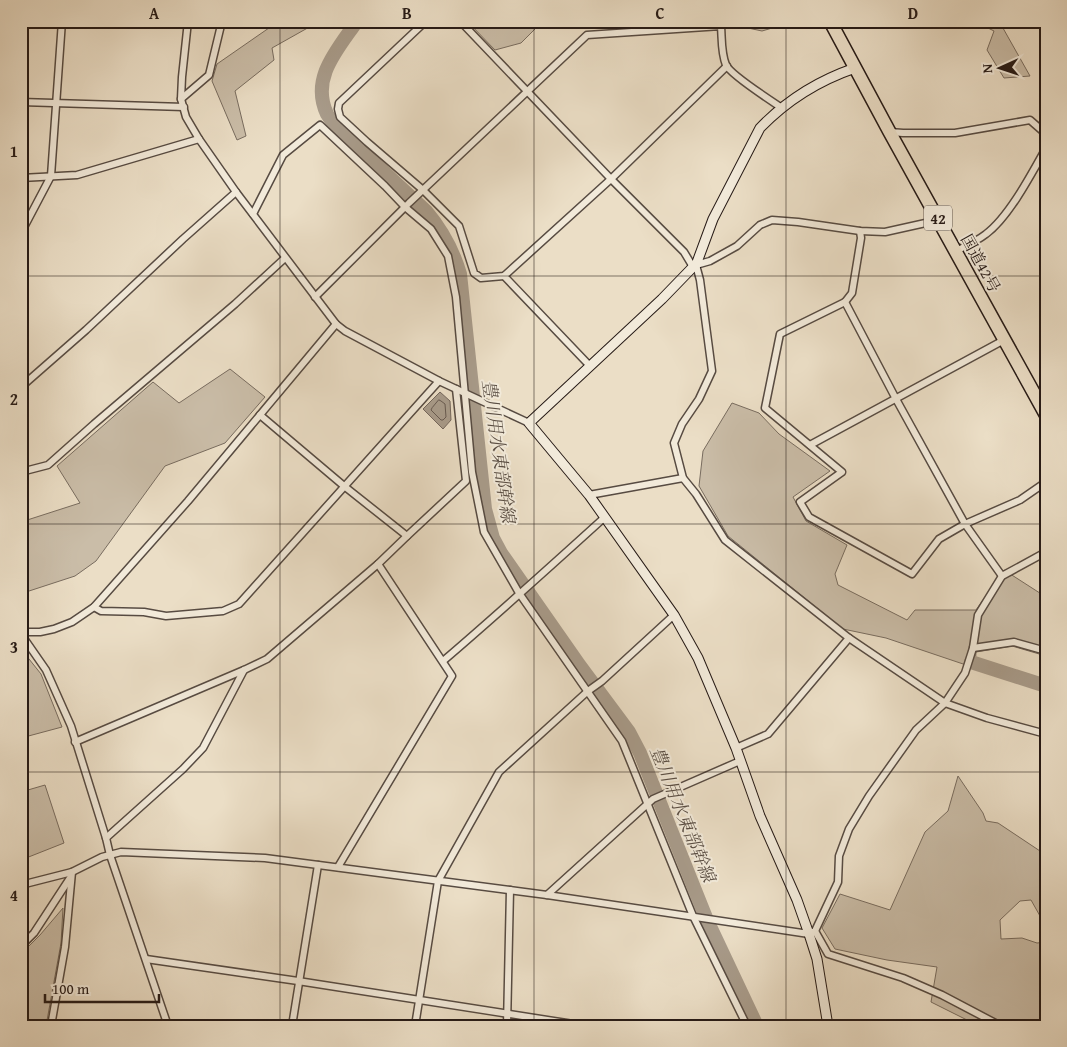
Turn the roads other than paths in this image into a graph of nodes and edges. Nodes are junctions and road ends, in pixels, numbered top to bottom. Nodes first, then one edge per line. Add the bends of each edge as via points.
1 (62, 21) edge
2 (188, 21) edge
3 (222, 21) edge
4 (426, 21) edge
5 (460, 21) edge
6 (830, 21) edge
7 (1041, 21) edge
8 (1046, 29) edge
9 (727, 66) junction
10 (856, 68) junction
11 (528, 92) junction
12 (181, 99) junction
13 (21, 102) edge
14 (56, 104) junction
15 (184, 107) junction
16 (782, 108) junction
17 (889, 132) junction
18 (1046, 134) edge
19 (199, 139) junction
20 (1046, 148) edge
21 (51, 176) junction
22 (21, 178) edge
23 (610, 179) junction
24 (236, 192) junction
25 (420, 192) junction
26 (407, 205) junction
27 (253, 214) junction
28 (939, 220) junction
29 (860, 231) junction
30 (21, 233) edge
31 (956, 251) junction
32 (285, 258) junction
33 (695, 266) junction
34 (504, 276) junction
35 (315, 297) junction
36 (845, 302) junction
37 (336, 324) junction
38 (1004, 340) junction
39 (590, 366) junction
40 (440, 381) junction
41 (21, 387) edge
42 (456, 389) junction
43 (466, 394) junction
44 (896, 399) junction
45 (260, 415) junction
46 (1046, 415) edge
47 (529, 423) junction
48 (810, 446) junction
49 (21, 472) edge
50 (683, 478) junction
51 (1046, 482) edge
52 (344, 486) junction
53 (589, 495) junction
54 (605, 517) junction
55 (965, 524) junction
56 (407, 536) junction
57 (1046, 552) edge
58 (378, 564) junction
59 (1002, 576) junction
60 (520, 592) junction
61 (94, 607) junction
62 (674, 616) junction
63 (21, 633) edge
64 (849, 638) junction
65 (973, 648) junction
66 (1046, 651) edge
67 (443, 661) junction
68 (244, 670) junction
69 (588, 691) junction
70 (945, 703) junction
71 (1046, 734) edge
72 (75, 742) junction
73 (736, 748) junction
74 (740, 760) junction
75 (650, 801) junction
76 (106, 838) junction
77 (110, 855) junction
78 (318, 865) junction
79 (338, 867) junction
80 (71, 875) junction
81 (438, 881) junction
82 (21, 885) edge
83 (510, 890) junction
84 (547, 895) junction
85 (696, 917) junction
86 (812, 932) junction
87 (21, 946) edge
88 (146, 960) junction
89 (298, 981) junction
90 (420, 1001) junction
91 (508, 1014) junction
92 (51, 1026) edge
93 (168, 1026) edge
94 (292, 1026) edge
95 (415, 1026) edge
96 (507, 1026) edge
97 (586, 1026) edge
98 (747, 1026) edge
99 (828, 1026) edge
100 (1001, 1026) edge

1 - 14 street
2 - 12 street
3 - 12 street via 209,75
4 - 25 street via 339,102 338,109 340,117
5 - 11 street
6 - 10 highway, 国道42号 / 42
7 - 8 street
9 - 11 street via 721,26 588,35
9 - 16 street
9 - 23 street
10 - 16 street via 822,82
10 - 17 highway, 国道42号 / 42
11 - 23 street
11 - 25 street
12 - 15 street
13 - 14 street
14 - 15 street
14 - 21 street
15 - 19 street
16 - 33 street via 760,128 712,219
17 - 18 street via 955,132 1030,120
17 - 28 highway, 国道42号 / 42
19 - 21 street via 77,175
19 - 24 street
20 - 31 street via 1005,215 987,234
21 - 22 street
21 - 30 street
23 - 33 street
23 - 34 street
24 - 27 street
24 - 41 street
25 - 26 street
25 - 34 street via 459,226 474,273 481,278
26 - 27 street via 320,125 284,155
26 - 35 street
26 - 43 street via 431,229 448,256 456,296
27 - 32 street
28 - 29 street via 885,232
28 - 31 highway, 国道42号 / 42
29 - 33 street via 772,220 760,225 737,246
29 - 36 street via 852,293
31 - 38 highway, 国道42号 / 42
32 - 35 street
32 - 49 street via 48,465
33 - 39 street
33 - 50 street via 700,280 712,370 674,443
34 - 39 street
35 - 37 street
36 - 44 street
36 - 48 street via 780,334 765,408
37 - 40 street
37 - 45 street
38 - 44 street
38 - 46 highway, 国道42号 / 42
39 - 47 street
40 - 42 street
40 - 52 street
42 - 43 street
42 - 56 street via 466,481
43 - 47 street
43 - 60 street via 472,472 484,532
44 - 48 street
44 - 55 street
45 - 52 street
45 - 61 street
47 - 53 street
48 - 55 street via 842,472 800,502 810,517 912,574 939,539
50 - 53 street
50 - 64 street via 725,540
51 - 55 street via 1020,500
52 - 56 street
52 - 61 street via 239,604 223,610 166,616 100,611
53 - 54 street
54 - 60 street
54 - 62 street
55 - 59 street
56 - 58 street
57 - 59 street
58 - 67 street
58 - 68 street via 267,659
59 - 65 street via 978,615
60 - 67 street
60 - 69 street
61 - 63 street via 72,622 54,629
62 - 69 street
62 - 73 street via 698,658
63 - 72 street via 46,670
64 - 70 street
64 - 73 street via 768,734
65 - 66 street via 1014,642
65 - 70 street via 965,673
67 - 79 street via 452,676
68 - 72 street
68 - 76 street via 202,748
69 - 75 street via 622,741
69 - 81 street via 499,772
70 - 71 street
70 - 86 street via 916,730 849,829 839,856 838,882
72 - 76 street
73 - 74 street
74 - 75 street
74 - 86 street via 760,816
75 - 84 street
75 - 85 street
76 - 77 street
77 - 78 street via 122,852 264,858
77 - 80 street
77 - 88 street
78 - 79 street
78 - 89 street
79 - 81 street
80 - 82 street
80 - 87 street via 34,933
80 - 92 street via 65,947
81 - 83 street
81 - 90 street
83 - 84 street
83 - 91 street
84 - 85 street
85 - 86 street
85 - 98 street
86 - 99 street
86 - 100 street via 828,954 903,978
88 - 89 street
88 - 93 street
89 - 90 street
89 - 94 street
90 - 91 street
90 - 95 street
91 - 96 street
91 - 97 street

